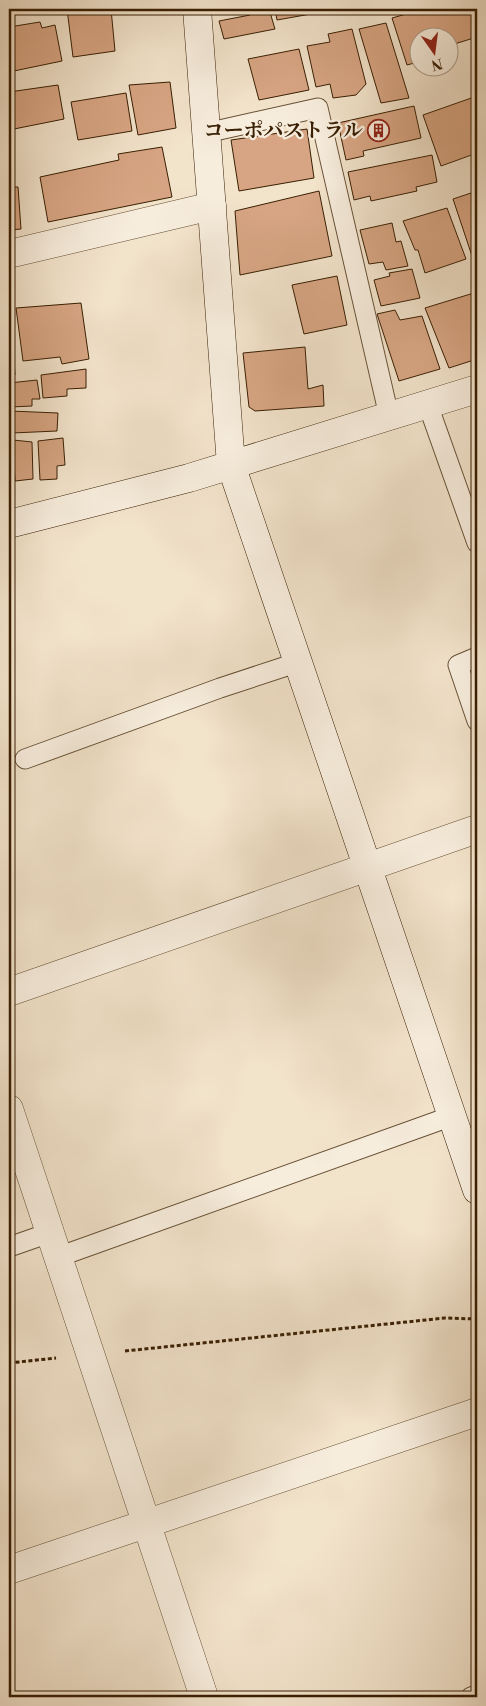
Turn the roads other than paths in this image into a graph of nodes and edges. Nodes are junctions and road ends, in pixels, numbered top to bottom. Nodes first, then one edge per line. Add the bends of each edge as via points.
1 (197, 9) edge
2 (206, 133) junction
3 (212, 206) junction
4 (9, 254) edge
5 (477, 389) edge
6 (428, 405) junction
7 (389, 416) junction
8 (231, 465) junction
9 (9, 524) edge
10 (477, 543) edge
11 (477, 657) edge
12 (299, 662) junction
13 (477, 721) edge
14 (25, 759) dead end
15 (477, 829) edge
16 (367, 867) junction
17 (9, 992) edge
18 (9, 1109) edge
19 (452, 1116) junction
20 (477, 1190) edge
21 (53, 1245) junction
22 (9, 1246) edge
23 (477, 1412) edge
24 (147, 1524) junction
25 (9, 1570) edge
26 (477, 1695) edge
27 (204, 1697) edge
28 (471, 1697) edge

1 - 2 street
2 - 3 street
2 - 7 lane via 318,108
3 - 4 street
3 - 8 street
5 - 6 street
6 - 7 street
6 - 10 lane
7 - 8 street
8 - 9 street
8 - 12 street
11 - 13 lane via 458,665
12 - 14 lane
12 - 16 street
15 - 16 street
16 - 17 street
16 - 19 street
18 - 21 street
19 - 20 street
19 - 21 lane
21 - 22 lane
21 - 24 street
23 - 24 street
24 - 25 street
24 - 27 street
26 - 28 lane

